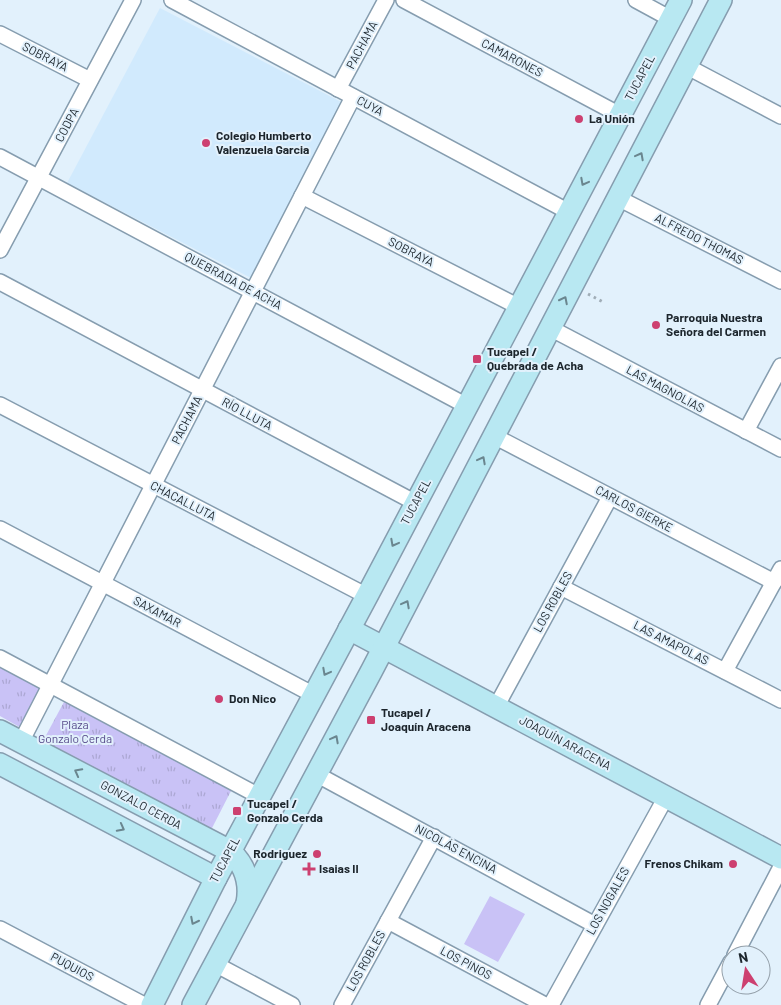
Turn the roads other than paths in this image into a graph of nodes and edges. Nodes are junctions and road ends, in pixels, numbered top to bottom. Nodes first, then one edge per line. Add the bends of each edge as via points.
1 (133, 0) edge
2 (172, 0) edge
3 (386, 0) edge
4 (404, 0) edge
5 (636, 0) edge
6 (681, 0) edge
7 (720, 0) edge
8 (671, 19) junction
9 (0, 34) edge
10 (686, 66) junction
11 (90, 80) junction
12 (338, 89) junction
13 (353, 97) junction
14 (620, 115) junction
15 (781, 116) edge
16 (0, 157) edge
17 (39, 177) junction
18 (302, 196) junction
19 (618, 198) junction
20 (569, 212) junction
21 (0, 250) edge
22 (781, 281) edge
23 (0, 282) edge
24 (253, 292) junction
25 (519, 307) junction
26 (550, 328) junction
27 (781, 366) edge
28 (202, 390) junction
29 (0, 405) edge
30 (467, 406) junction
31 (746, 431) junction
32 (494, 436) junction
33 (781, 449) edge
34 (153, 485) junction
35 (610, 497) junction
36 (416, 503) junction
37 (0, 529) edge
38 (777, 576) edge
39 (103, 583) junction
40 (561, 587) junction
41 (366, 596) junction
42 (349, 629) junction
43 (384, 647) junction
44 (0, 658) edge
45 (725, 671) junction
46 (50, 686) junction
47 (314, 695) junction
48 (781, 700) edge
49 (496, 707) junction
50 (0, 731) edge
51 (21, 742) junction
52 (0, 764) edge
53 (316, 774) junction
54 (259, 796) junction
55 (666, 797) junction
56 (434, 837) junction
57 (230, 851) junction
58 (781, 858) edge
59 (781, 867) edge
60 (216, 878) junction
61 (246, 905) junction
62 (388, 921) junction
63 (595, 925) junction
64 (0, 929) edge
65 (740, 945) edge
66 (215, 964) junction
67 (721, 981) edge
68 (144, 1005) edge
69 (152, 1005) edge
70 (193, 1005) edge
71 (292, 1005) edge
72 (342, 1005) edge
73 (545, 1005) edge
74 (550, 1005) edge
75 (708, 1005) edge

1 - 11 street, CODPA
2 - 12 street, CUYA
3 - 12 street, PACHAMA
4 - 14 street, CAMARONES
5 - 8 street
6 - 8 main road, TUCAPEL
7 - 10 main road
8 - 14 main road, TUCAPEL
9 - 11 street, SOBRAYA
10 - 15 street
19 -> 10 main road
11 - 17 street, CODPA
12 - 13 street, CUYA
13 - 18 street, PACHAMA
13 - 20 street, CUYA
14 -> 20 main road, TUCAPEL
16 - 17 street, QUEBRADA DE ACHA
17 - 21 street, CODPA
17 - 24 street, QUEBRADA DE ACHA
18 - 24 street, PACHAMA
18 - 25 street, SOBRAYA
19 - 22 street, ALFREDO THOMAS
26 -> 19 main road
20 - 25 main road, TUCAPEL
23 - 28 street, RÍO LLUTA
24 - 28 street, PACHAMA
24 - 30 street, QUEBRADA DE ACHA
25 - 30 main road, TUCAPEL
26 - 31 street, LAS MAGNOLIAS
26 - 32 main road
27 - 31 street
28 - 34 street, PACHAMA
28 - 36 street, RÍO LLUTA
29 - 34 street, CHACALLUTA
30 - 36 main road, TUCAPEL
31 - 33 street, LAS MAGNOLIAS
32 - 35 street, CARLOS GIERKE
43 -> 32 main road
34 - 39 street, PACHAMA
34 - 41 street, CHACALLUTA
35 - 38 street, CARLOS GIERKE
35 - 40 street, LOS ROBLES
36 -> 41 main road, TUCAPEL
37 - 39 street, SAXAMAR
38 - 45 street
39 - 46 street, PACHAMA
39 - 47 street, SAXAMAR
40 - 45 street, LAS AMAPOLAS
40 - 49 street, LOS ROBLES
41 - 42 main road, TUCAPEL
42 - 43 main road, JOAQUÍN ARACENA
42 -> 47 main road, TUCAPEL
43 - 49 main road, JOAQUÍN ARACENA
53 -> 43 main road
44 - 46 street
45 - 48 street, LAS AMAPOLAS
46 - 51 street, PACHAMA
46 - 54 street
47 - 54 main road, TUCAPEL
49 - 55 main road, JOAQUÍN ARACENA
50 - 51 main road, GONZALO CERDA
57 -> 51 main road, GONZALO CERDA
52 -> 60 main road
53 - 56 street, NICOLÁS ENCINA
53 - 61 main road
54 - 57 main road, TUCAPEL
55 - 58 main road, JOAQUÍN ARACENA
55 - 63 street, LOS NOGALES
56 - 62 street, LOS ROBLES
56 - 63 street, NICOLÁS ENCINA
57 - 60 main road, TUCAPEL
57 - 61 main road, GONZALO CERDA via 246,876
59 - 65 street
60 -> 69 main road, TUCAPEL
61 - 66 main road
62 - 72 street, LOS ROBLES
62 - 73 street, LOS PINOS
63 - 74 street, LOS NOGALES
64 - 68 street, PUQUIOS
66 - 70 main road
66 - 71 street
67 - 75 street

